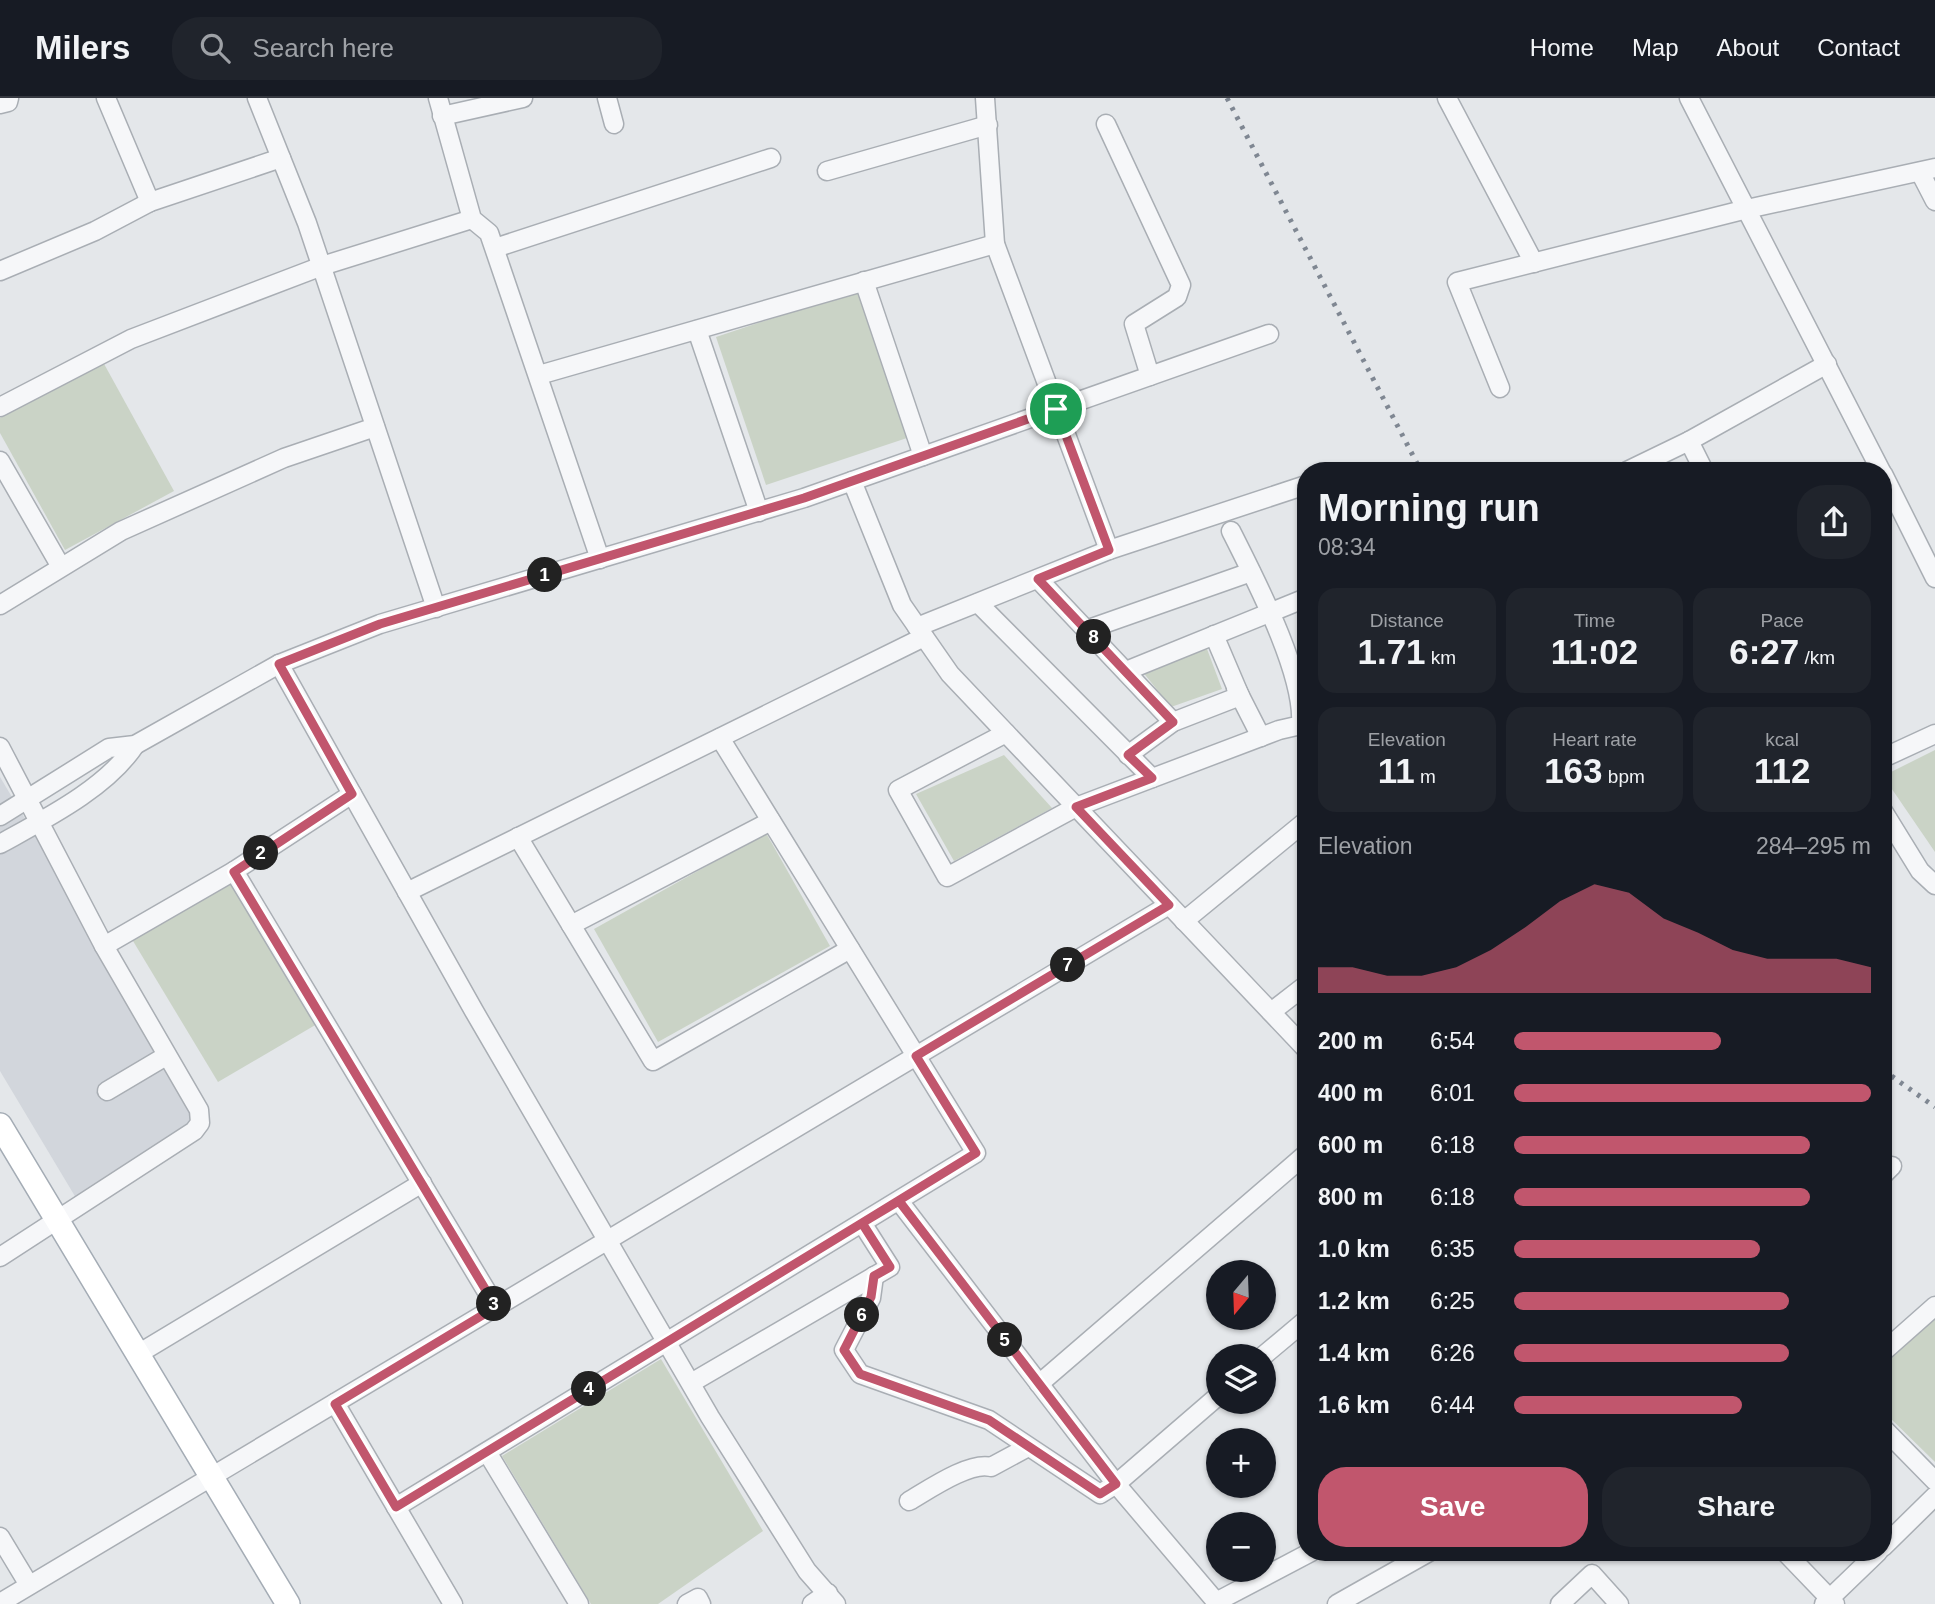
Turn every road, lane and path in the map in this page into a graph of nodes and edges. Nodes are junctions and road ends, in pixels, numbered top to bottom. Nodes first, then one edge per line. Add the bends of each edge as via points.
1 (9, 98) edge
2 (106, 98) edge
3 (257, 98) edge
4 (523, 98) edge
5 (607, 98) edge
6 (985, 98) edge
7 (1447, 98) edge
8 (1689, 98) edge
9 (0, 104) edge
10 (440, 107) edge
11 (614, 124) dead end
12 (1106, 124) dead end
13 (988, 125) junction
14 (281, 158) junction
15 (771, 158) dead end
16 (1928, 170) edge
17 (827, 171) dead end
18 (1935, 201) edge
19 (150, 202) junction
20 (1747, 209) junction
21 (472, 219) junction
22 (995, 244) junction
23 (495, 248) junction
24 (1534, 263) junction
25 (322, 266) junction
26 (0, 271) edge
27 (864, 281) junction
28 (697, 330) junction
29 (1269, 334) dead end
30 (1827, 364) junction
31 (539, 375) junction
32 (1150, 376) junction
33 (1500, 388) dead end
34 (0, 407) edge
35 (1056, 409) junction
36 (375, 427) junction
37 (1689, 441) junction
38 (923, 456) junction
39 (0, 461) edge
40 (1646, 462) edge
41 (1700, 462) edge
42 (1877, 462) edge
43 (852, 481) junction
44 (1297, 488) edge
45 (1892, 488) edge
46 (759, 512) junction
47 (1231, 531) dead end
48 (1928, 546) edge
49 (1109, 550) junction
50 (600, 559) junction
51 (61, 567) junction
52 (1251, 572) junction
53 (1935, 578) edge
54 (1038, 579) junction
55 (1297, 602) edge
56 (978, 603) junction
57 (0, 605) edge
58 (436, 608) junction
59 (1271, 612) junction
60 (1086, 630) junction
61 (920, 632) junction
62 (1213, 635) junction
63 (279, 664) junction
64 (1126, 671) junction
65 (1236, 688) junction
66 (1297, 688) edge
67 (1173, 722) junction
68 (1297, 726) edge
69 (1006, 733) junction
70 (1935, 734) edge
71 (1261, 737) junction
72 (720, 738) junction
73 (135, 745) junction
74 (0, 747) edge
75 (1892, 754) edge
76 (1128, 755) junction
77 (1152, 778) junction
78 (352, 794) junction
79 (29, 800) junction
80 (1076, 807) junction
81 (0, 816) edge
82 (41, 821) junction
83 (771, 821) junction
84 (1892, 826) edge
85 (1297, 828) edge
86 (518, 837) junction
87 (0, 844) edge
88 (234, 872) junction
89 (1935, 885) edge
90 (407, 892) junction
91 (1169, 905) junction
92 (1184, 920) junction
93 (570, 925) junction
94 (104, 946) junction
95 (850, 949) junction
96 (1297, 992) edge
97 (1271, 1012) junction
98 (1297, 1039) edge
99 (166, 1056) junction
100 (916, 1056) junction
101 (107, 1091) dead end
102 (0, 1125) edge
103 (1297, 1162) edge
104 (422, 1183) junction
105 (899, 1201) junction
106 (57, 1220) junction
107 (862, 1223) junction
108 (607, 1240) junction
109 (0, 1257) edge
110 (874, 1276) junction
111 (1935, 1306) edge
112 (496, 1307) junction
113 (1297, 1328) edge
114 (667, 1342) junction
115 (1892, 1344) edge
116 (1276, 1346) edge
117 (138, 1354) junction
118 (691, 1383) junction
119 (1039, 1384) junction
120 (335, 1404) junction
121 (1206, 1406) edge
122 (1892, 1437) edge
123 (1028, 1447) junction
124 (487, 1452) junction
125 (212, 1477) junction
126 (1935, 1481) edge
127 (1116, 1484) junction
128 (1935, 1496) edge
129 (909, 1500) dead end
130 (396, 1507) junction
131 (0, 1537) edge
132 (1892, 1538) edge
133 (1297, 1560) edge
134 (1413, 1561) edge
135 (1794, 1561) edge
136 (1869, 1561) edge
137 (29, 1586) junction
138 (832, 1599) edge
139 (1830, 1602) edge
140 (0, 1603) edge
141 (1217, 1603) edge
142 (288, 1604) edge
143 (453, 1604) edge
144 (579, 1604) edge
145 (687, 1604) edge
146 (701, 1604) edge
147 (812, 1604) edge
148 (1337, 1604) edge
149 (1560, 1604) edge
150 (1619, 1604) edge

1 - 9 street
2 - 19 street
3 - 14 street
4 - 10 street
5 - 11 street
6 - 13 street
7 - 24 street
8 - 20 street
10 - 21 street
12 - 32 street via 1181,285 1177,298 1134,324
13 - 17 street
13 - 22 street
14 - 19 street
14 - 25 street
15 - 23 street
16 - 18 street
16 - 20 street
19 - 26 street
20 - 24 street
20 - 30 street
21 - 23 street via 489,233
21 - 25 street
22 - 27 street
22 - 35 street
23 - 31 street
24 - 33 street via 1457,282
25 - 34 street via 131,339
25 - 36 street
27 - 28 street
27 - 38 street
28 - 31 street
28 - 46 street
29 - 32 street
30 - 37 street
30 - 42 street
31 - 50 street
32 - 35 street
35 - 38 street
35 - 49 street
36 - 51 street via 284,458 121,531
36 - 58 street
37 - 40 street
37 - 41 street
38 - 43 street
39 - 51 street
43 - 46 street
43 - 61 street via 902,605
44 - 49 street
45 - 48 street
46 - 50 street
47 - 52 street
48 - 53 street
49 - 54 street
50 - 58 street
51 - 57 street
52 - 59 street
52 - 60 street
54 - 56 street
54 - 60 street
55 - 59 street
56 - 61 street
56 - 76 street
58 - 63 street via 380,624
59 - 62 street
59 - 66 street
60 - 64 street
61 - 69 street via 950,674
61 - 72 street
62 - 64 street
62 - 65 street
63 - 73 street
63 - 78 street
64 - 67 street
65 - 67 street via 1240,696
65 - 71 street
67 - 76 street
68 - 71 street
69 - 80 street
69 - 80 street via 898,790 947,877
70 - 75 street
71 - 77 street
72 - 83 street
72 - 86 street
73 - 79 street via 109,748
73 - 82 street via 121,767
74 - 79 street
76 - 77 street
77 - 80 street
78 - 88 street
78 - 90 street
79 - 81 street
79 - 82 street
80 - 91 street
82 - 87 street
82 - 94 street
83 - 93 street
83 - 95 street
84 - 89 street via 1920,871
85 - 92 street
86 - 90 street
86 - 93 street
88 - 94 street
88 - 104 street
90 - 108 street
91 - 92 street
91 - 100 street
92 - 97 street
93 - 95 street via 653,1061
94 - 99 street
95 - 100 street
96 - 97 street
97 - 98 street
99 - 101 street
99 - 106 street via 199,1110 200,1123
100 - 105 street via 976,1153
100 - 108 street
102 - 106 main road
103 - 119 street
104 - 112 street
104 - 117 street
105 - 107 street
105 - 119 street
106 - 109 street
106 - 117 main road
107 - 110 street via 890,1267
107 - 114 street
108 - 112 street
108 - 114 street
110 - 118 street
110 - 123 street via 871,1297 844,1350 860,1374 989,1420
111 - 115 street
112 - 120 street
113 - 116 street
114 - 118 street
114 - 124 street
117 - 125 main road
118 - 138 street via 807,1571
119 - 127 street
120 - 125 street
120 - 130 street
121 - 127 street
122 - 126 street
123 - 127 street via 1100,1494
123 - 129 street via 991,1467 983,1465 950,1477
124 - 130 street
124 - 144 street
125 - 137 street
125 - 142 main road
127 - 141 street
128 - 132 street
130 - 143 street
131 - 137 street
133 - 141 street
134 - 148 street
135 - 139 street
136 - 139 street
137 - 140 street
138 - 147 street
145 - 146 street via 698,1598
149 - 150 street via 1592,1574

